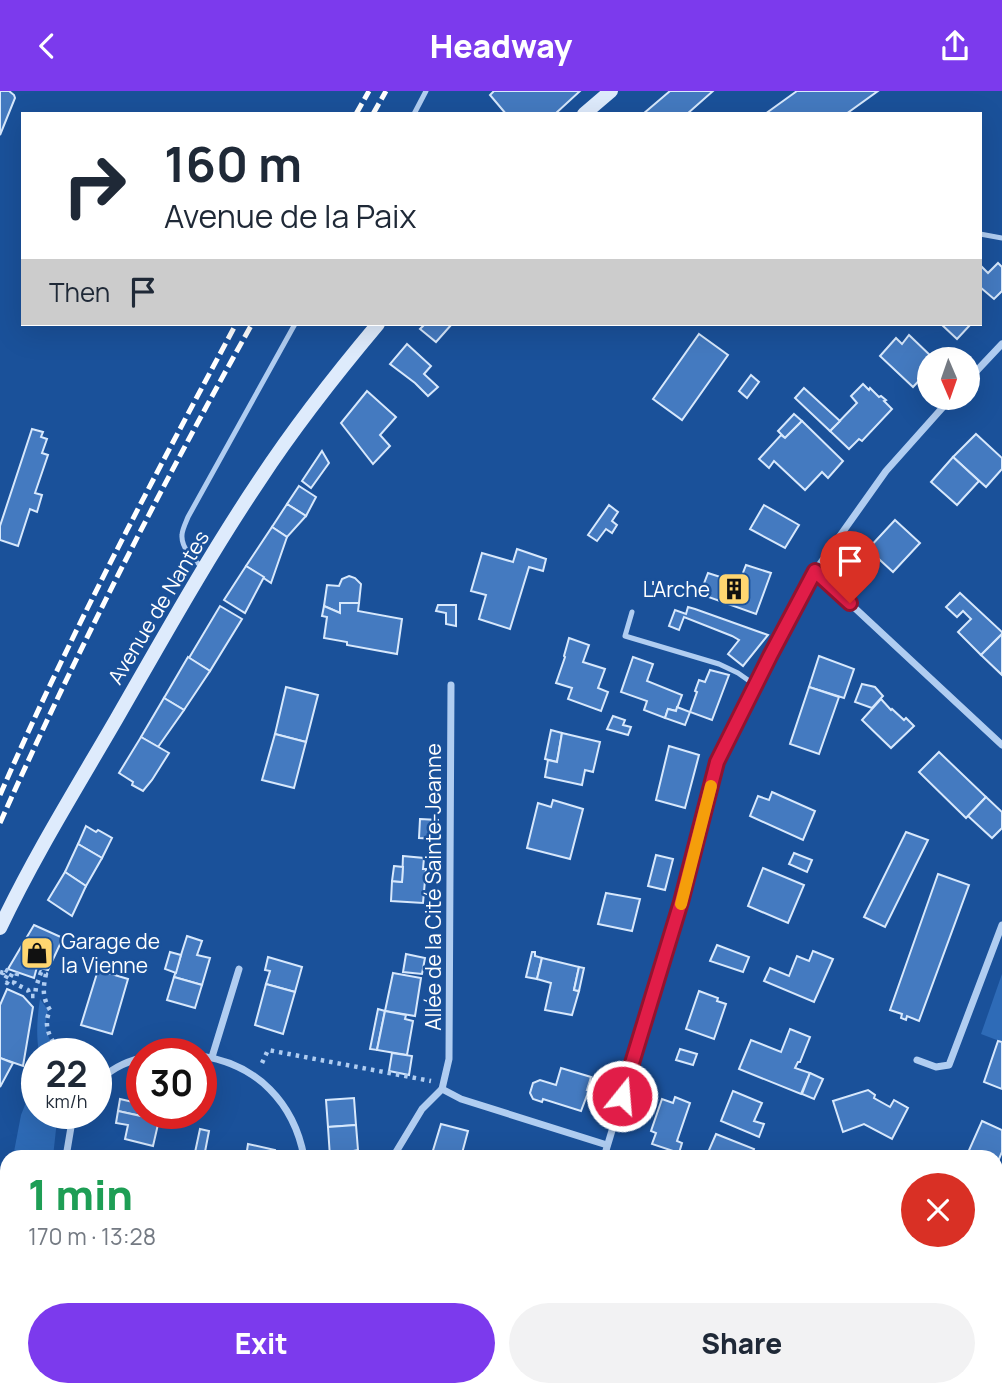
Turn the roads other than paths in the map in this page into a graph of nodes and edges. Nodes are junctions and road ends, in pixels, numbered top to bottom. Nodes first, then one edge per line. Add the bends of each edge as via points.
1 (426, 91) edge
2 (611, 91) edge
3 (415, 112) edge
4 (586, 112) edge
5 (982, 234) edge
6 (1002, 238) edge
7 (294, 326) edge
8 (376, 326) edge
9 (1002, 344) edge
10 (980, 367) edge
11 (940, 410) edge
12 (204, 569) junction
13 (815, 571) junction
14 (632, 613) dead end
15 (451, 685) dead end
16 (755, 685) junction
17 (1002, 745) edge
18 (0, 928) edge
19 (1001, 928) edge
20 (239, 969) dead end
21 (217, 1041) edge
22 (217, 1059) edge
23 (917, 1060) dead end
24 (442, 1089) junction
25 (70, 1129) edge
26 (607, 1145) junction
27 (66, 1150) edge
28 (303, 1150) edge
29 (397, 1150) edge
30 (606, 1150) edge

1 - 3 lane
2 - 4 main road
5 - 6 lane
7 - 12 lane via 188,517 184,545
8 - 12 main road, Avenue de Nantes via 279,452
9 - 10 street
11 - 13 street via 886,471
12 - 18 main road, Avenue de Nantes
13 - 16 street
13 - 17 street
14 - 16 lane via 625,636 719,664
15 - 24 street, Allée de la Cité Sainte-Jeanne via 449,1059
16 - 26 street via 717,762 681,902
19 - 23 street via 950,1065 936,1067
20 - 21 street
22 - 28 street via 270,1087 293,1120
24 - 26 street
24 - 29 street via 422,1109
25 - 27 street
26 - 30 street

